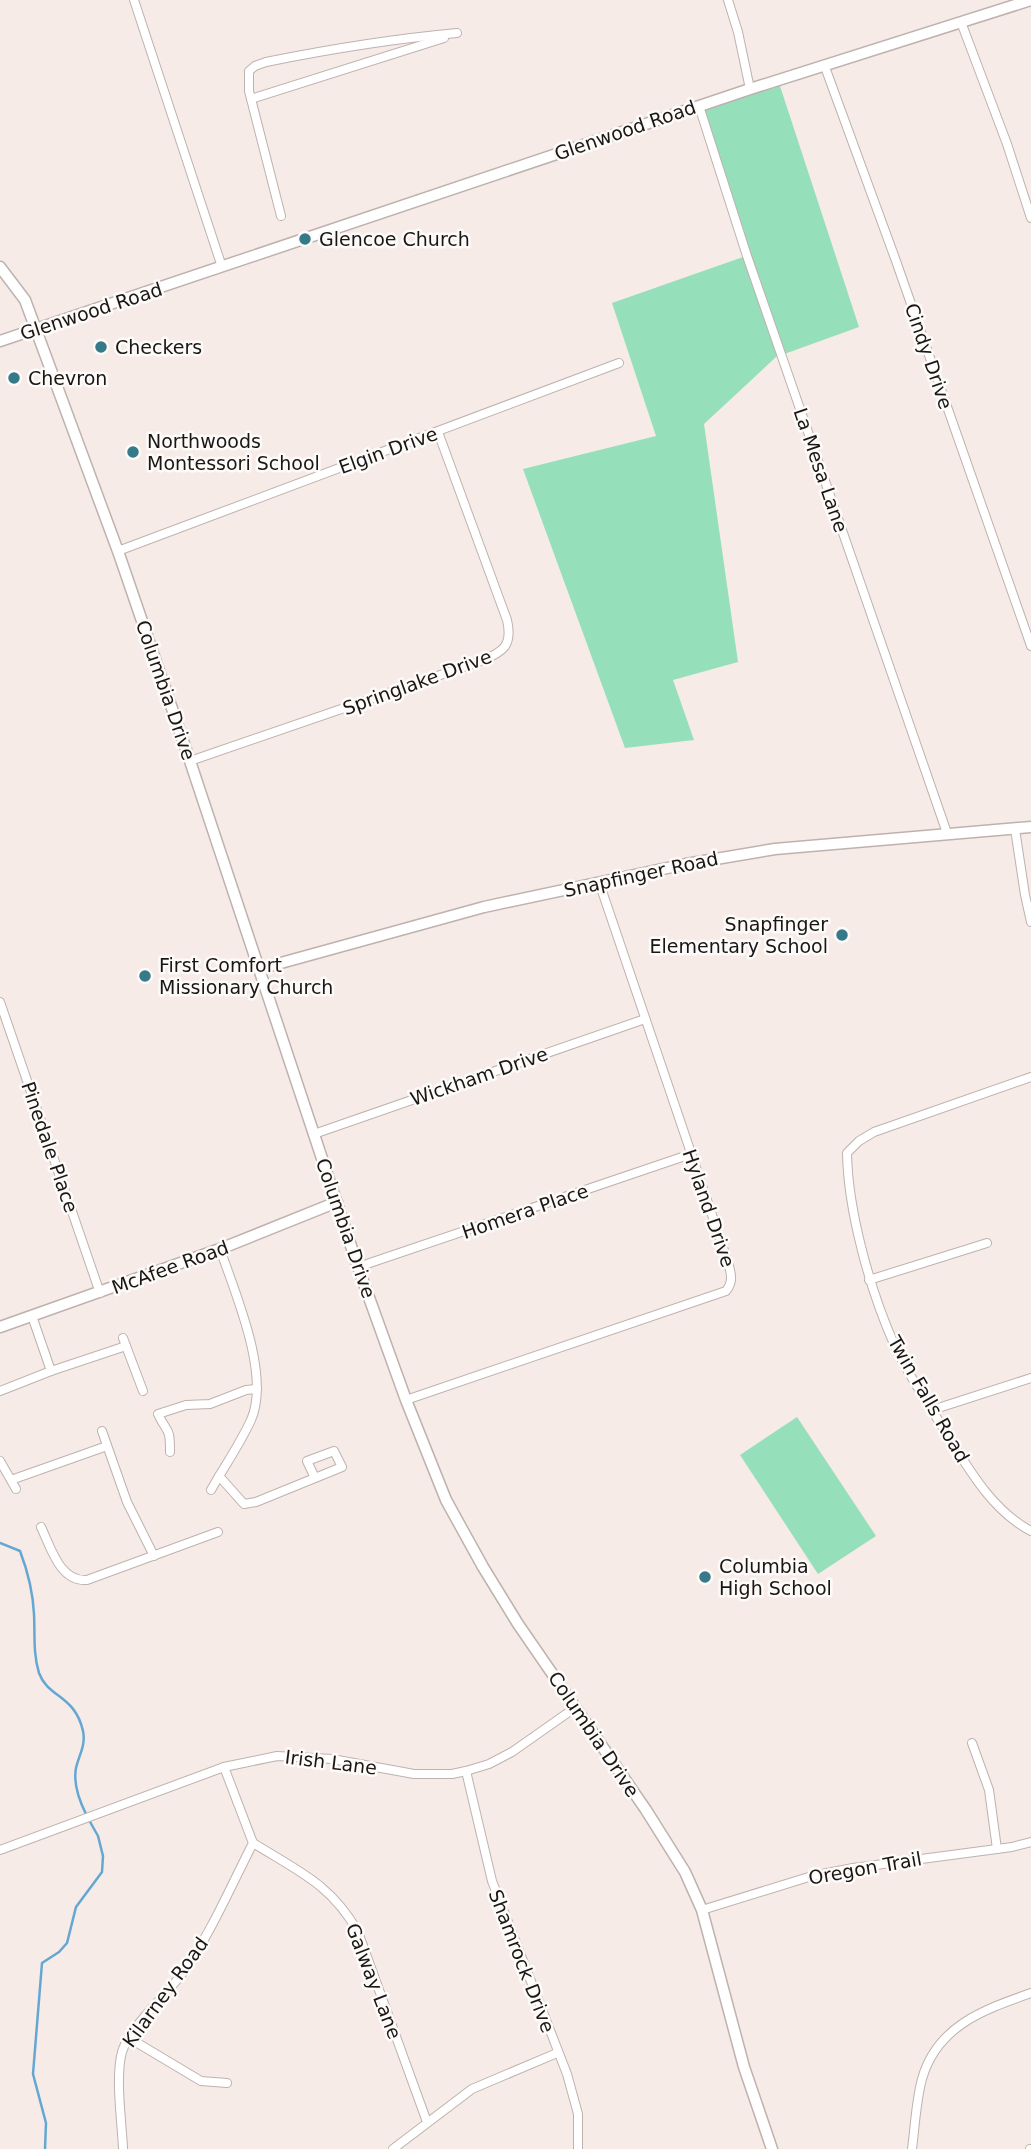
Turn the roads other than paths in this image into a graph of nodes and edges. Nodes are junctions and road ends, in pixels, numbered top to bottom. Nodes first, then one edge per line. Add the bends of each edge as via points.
1 (134, 0) edge
2 (728, 0) edge
3 (1031, 0) edge
4 (961, 22) junction
5 (825, 67) junction
6 (750, 89) junction
7 (251, 99) junction
8 (699, 106) junction
9 (1030, 212) edge
10 (281, 216) dead end
11 (0, 267) edge
12 (222, 267) junction
13 (36, 330) junction
14 (0, 341) edge
15 (619, 363) dead end
16 (438, 432) junction
17 (118, 551) junction
18 (1031, 646) edge
19 (190, 761) junction
20 (1031, 827) edge
21 (1016, 829) junction
22 (947, 833) junction
23 (599, 882) junction
24 (1031, 922) edge
25 (259, 969) junction
26 (0, 1002) edge
27 (645, 1019) junction
28 (1031, 1077) edge
29 (314, 1134) junction
30 (691, 1154) junction
31 (337, 1202) junction
32 (987, 1244) dead end
33 (220, 1249) junction
34 (358, 1267) junction
35 (869, 1279) junction
36 (100, 1293) junction
37 (32, 1316) junction
38 (0, 1326) edge
39 (51, 1371) junction
40 (1031, 1378) edge
41 (257, 1389) junction
42 (0, 1391) edge
43 (143, 1391) dead end
44 (406, 1400) junction
45 (932, 1410) junction
46 (102, 1431) dead end
47 (107, 1446) junction
48 (170, 1452) dead end
49 (0, 1461) edge
50 (219, 1476) junction
51 (315, 1478) dead end
52 (11, 1480) junction
53 (16, 1489) dead end
54 (211, 1490) dead end
55 (41, 1527) dead end
56 (1031, 1531) edge
57 (218, 1532) dead end
58 (154, 1556) junction
59 (576, 1707) junction
60 (972, 1743) dead end
61 (224, 1767) junction
62 (466, 1771) junction
63 (1031, 1842) edge
64 (253, 1843) junction
65 (997, 1849) junction
66 (0, 1850) edge
67 (702, 1910) junction
68 (1031, 1993) edge
69 (129, 2038) junction
70 (557, 2053) junction
71 (227, 2083) dead end
72 (427, 2122) junction
73 (123, 2149) edge
74 (393, 2149) edge
75 (579, 2149) edge
76 (772, 2149) edge
77 (912, 2149) edge

1 - 12 street
2 - 6 street
3 - 4 main road, Glenwood Road
4 - 5 main road, Glenwood Road
4 - 9 street
5 - 6 main road, Glenwood Road
5 - 18 street, Cindy Drive
6 - 8 main road, Glenwood Road
7 - 7 street via 249,71 266,62 399,38 457,33
7 - 10 street
8 - 12 main road, Glenwood Road
8 - 22 street, La Mesa Lane
11 - 13 main road, Columbia Drive via 25,300
12 - 13 main road, Glenwood Road
13 - 14 main road, Glenwood Road
13 - 17 main road, Columbia Drive
15 - 16 street, Elgin Drive
16 - 17 street, Elgin Drive
16 - 19 street, Springlake Drive via 507,620 510,631 503,650 481,662
17 - 19 main road, Columbia Drive
19 - 25 main road, Columbia Drive
20 - 21 main road, Snapfinger Road
21 - 22 main road, Snapfinger Road
21 - 24 street
22 - 23 main road, Snapfinger Road via 771,849
23 - 25 main road, Snapfinger Road via 484,907
23 - 27 street, Hyland Drive
25 - 29 main road, Columbia Drive
26 - 36 street, Pinedale Place
27 - 29 street, Wickham Drive
27 - 30 street, Hyland Drive
28 - 35 street, Twin Falls Road via 874,1132 847,1153 849,1185
29 - 31 main road, Columbia Drive
30 - 34 street, Homera Place
30 - 44 street, Hyland Drive via 733,1278 726,1291
31 - 33 main road, McAfee Road
31 - 34 main road, Columbia Drive
32 - 35 street
33 - 36 main road, McAfee Road
33 - 41 street via 247,1327
34 - 44 main road, Columbia Drive
35 - 45 street, Twin Falls Road via 894,1346
36 - 37 main road, McAfee Road
37 - 38 main road, McAfee Road
37 - 39 street
39 - 42 street
39 - 43 street via 124,1342
40 - 45 street
41 - 48 street via 158,1414 171,1436
41 - 50 street via 252,1419
44 - 59 main road, Columbia Drive via 446,1500 482,1567
45 - 56 street, Twin Falls Road via 987,1494
46 - 47 street
47 - 52 street
47 - 58 street via 127,1502
49 - 52 street
50 - 51 street via 244,1504
50 - 54 street
52 - 53 street
55 - 58 street via 65,1574 77,1581
57 - 58 street
59 - 62 street, Irish Lane via 512,1752
59 - 67 main road, Columbia Drive via 685,1871
60 - 65 street via 989,1790
61 - 62 street, Irish Lane via 299,1755 414,1774
61 - 64 street
61 - 66 street, Irish Lane
62 - 70 street, Shamrock Drive via 492,1881
63 - 65 street, Oregon Trail
64 - 69 street, Kilarney Road via 208,1933
64 - 72 street, Galway Lane via 324,1886 346,1910
65 - 67 street, Oregon Trail via 812,1875
67 - 76 main road, Columbia Drive via 744,2067
68 - 77 street via 965,2021 944,2037 922,2081
69 - 71 street via 201,2081
69 - 73 street, Kilarney Road via 121,2064
70 - 72 street via 472,2089
70 - 75 street, Shamrock Drive via 578,2114
72 - 74 street

